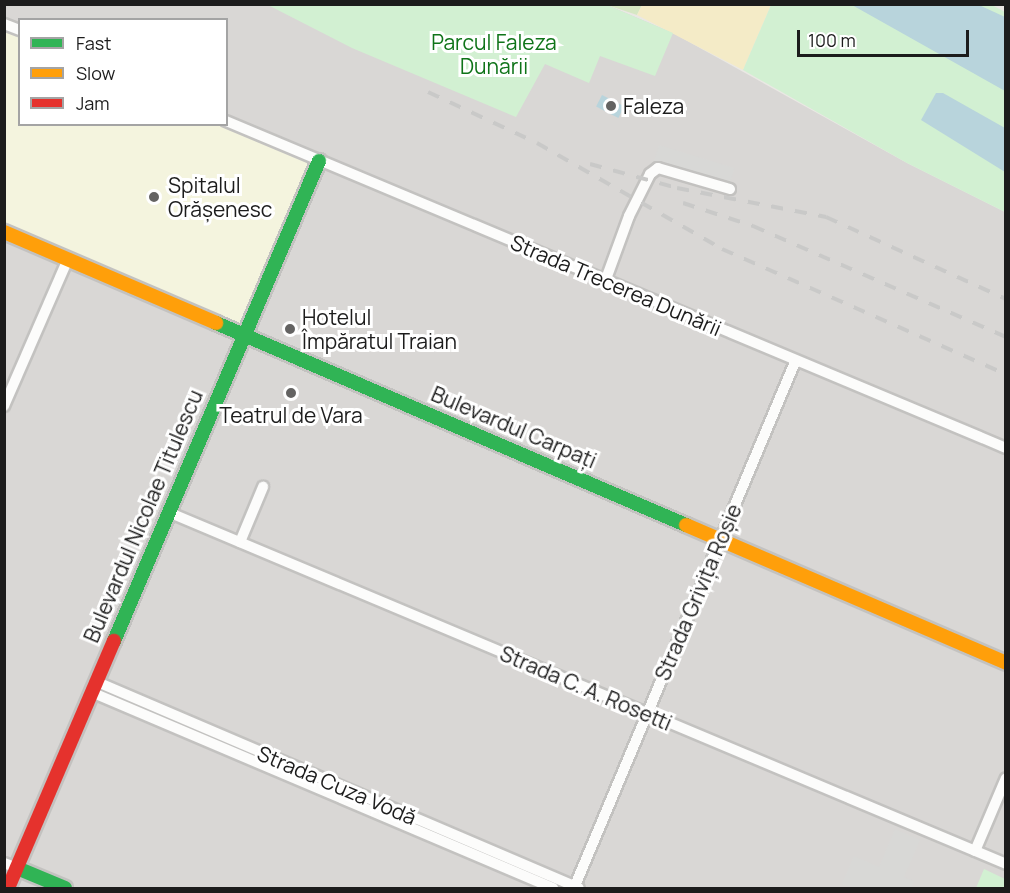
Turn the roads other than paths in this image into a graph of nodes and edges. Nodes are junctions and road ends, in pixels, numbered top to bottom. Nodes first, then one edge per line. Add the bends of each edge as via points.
1 (228, 122) edge
2 (318, 161) junction
3 (730, 189) dead end
4 (4, 232) edge
5 (68, 259) junction
6 (606, 279) junction
7 (244, 334) junction
8 (795, 362) junction
9 (4, 405) edge
10 (1005, 448) edge
11 (264, 487) dead end
12 (168, 512) junction
13 (720, 539) junction
14 (240, 542) junction
15 (1005, 663) edge
16 (93, 687) junction
17 (647, 713) junction
18 (1005, 778) edge
19 (975, 851) junction
20 (1005, 864) edge
21 (10, 866) edge
22 (8, 888) edge
23 (65, 888) edge
24 (553, 888) edge
25 (576, 888) edge

1 - 2 street, Strada Trecerea Dunării
2 - 6 street, Strada Trecerea Dunării
2 - 7 main road, Bulevardul Nicolae Titulescu
3 - 6 street via 658,168 650,174 629,216
4 - 5 main road, Bulevardul Carpați
5 - 7 main road, Bulevardul Carpați
5 - 9 street
6 - 8 street, Strada Trecerea Dunării
7 - 12 main road, Bulevardul Nicolae Titulescu
7 - 13 main road, Bulevardul Carpați
8 - 10 street, Strada Trecerea Dunării
8 - 13 street, Strada Grivița Roșie
11 - 14 street
12 - 14 street, Strada C. A. Rosetti
12 - 16 main road, Bulevardul Nicolae Titulescu
13 - 15 main road, Bulevardul Carpați
13 - 17 street, Strada Grivița Roșie
14 - 17 street, Strada C. A. Rosetti
16 - 21 main road, Bulevardul Nicolae Titulescu
16 - 24 street, Strada Cuza Vodă
16 - 25 street, Strada Cuza Vodă
17 - 19 street, Strada C. A. Rosetti
17 - 25 street, Strada Grivița Roșie
18 - 19 street
19 - 20 street, Strada C. A. Rosetti
21 - 22 main road, Bulevardul Nicolae Titulescu
21 - 23 main road

